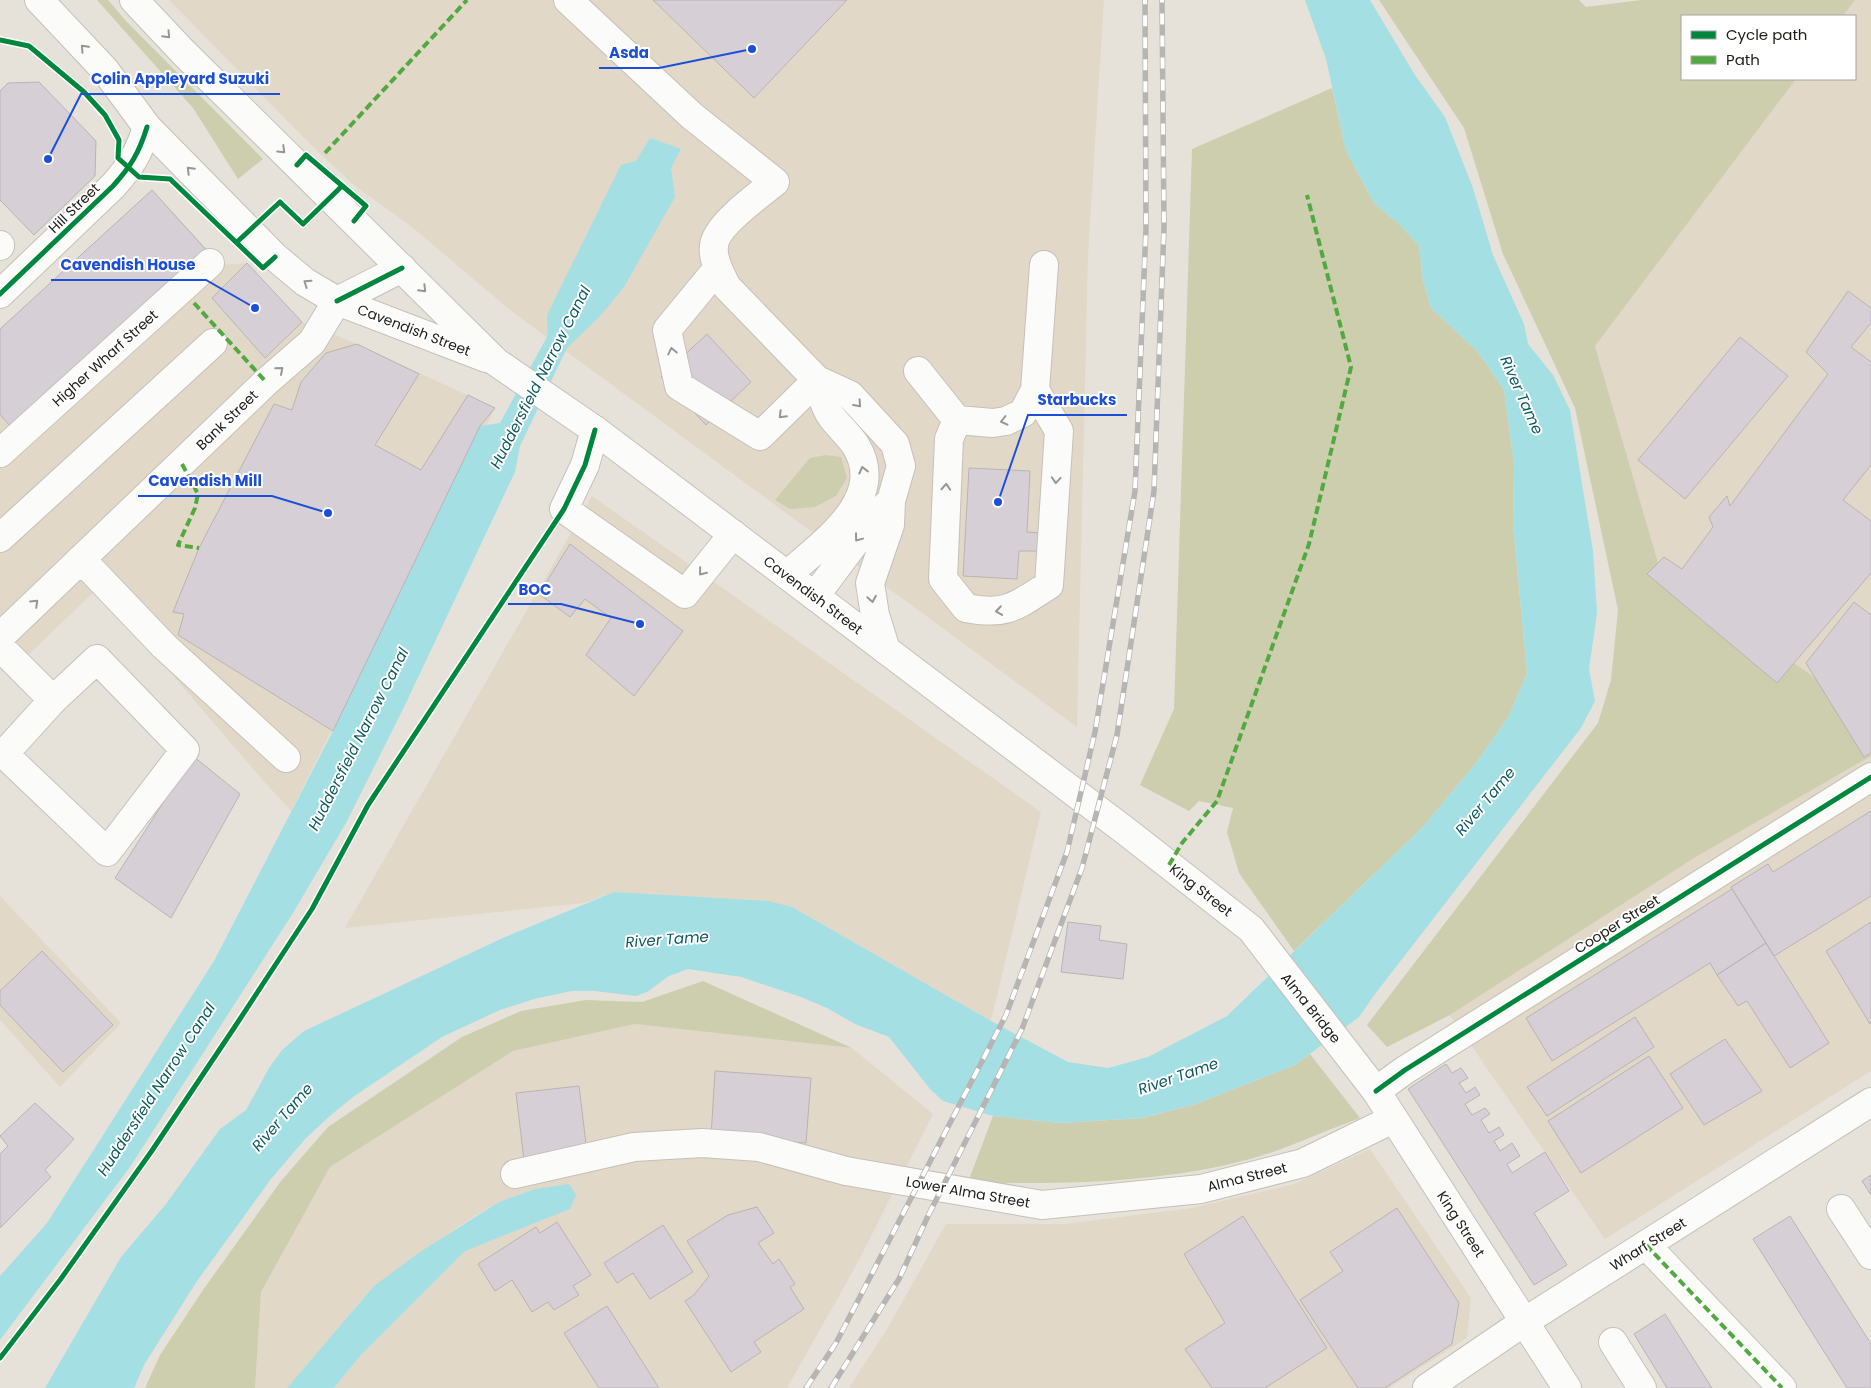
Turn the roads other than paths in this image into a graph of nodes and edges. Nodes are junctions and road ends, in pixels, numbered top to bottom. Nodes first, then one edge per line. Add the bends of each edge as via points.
1 (39, 0) edge
2 (134, 0) edge
3 (568, 0) edge
4 (147, 127) junction
5 (210, 263) dead end
6 (1044, 265) dead end
7 (402, 268) junction
8 (718, 268) junction
9 (0, 294) edge
10 (337, 301) junction
11 (213, 343) dead end
12 (496, 362) junction
13 (918, 371) dead end
14 (816, 380) junction
15 (1035, 390) junction
16 (957, 420) junction
17 (595, 430) junction
18 (0, 453) edge
19 (890, 501) junction
20 (733, 534) junction
21 (0, 538) edge
22 (81, 559) junction
23 (787, 575) junction
24 (815, 596) junction
25 (0, 637) edge
26 (0, 647) edge
27 (886, 650) junction
28 (53, 700) junction
29 (286, 758) dead end
30 (1871, 777) edge
31 (1127, 832) joint
32 (1269, 955) joint
33 (1354, 1061) joint
34 (1376, 1091) junction
35 (1871, 1102) edge
36 (1393, 1119) junction
37 (514, 1174) dead end
38 (1091, 1200) joint
39 (1841, 1209) dead end
40 (1646, 1245) junction
41 (1871, 1255) edge
42 (1524, 1322) junction
43 (1613, 1342) dead end
44 (1427, 1388) edge
45 (1567, 1388) edge
46 (1642, 1388) edge
47 (1782, 1388) edge

4 -> 1 street, Cavendish Street via 105,70
2 -> 7 street, Cavendish Street
3 - 8 street via 692,116 775,182 725,224 713,246
4 - 9 street, Hill Street via 140,151 124,174
10 -> 4 street, Cavendish Street via 305,282 275,257
5 - 18 street, Higher Wharf Street
6 - 15 street
7 - 10 street
7 -> 12 street, Cavendish Street
8 - 14 street via 727,287
14 -> 8 street via 760,436 679,386 667,330
10 - 12 street, Cavendish Street
22 -> 10 street, Bank Street via 312,342
11 - 21 street
12 - 17 street, Cavendish Street
13 - 16 street
14 -> 19 street via 850,395 894,444 900,466
23 -> 14 street via 840,528 861,498 866,476 856,446 829,414
15 -> 16 street via 1023,413 1006,421
15 -> 16 street via 1059,432 1049,585 1012,609 988,612 966,608 943,579 949,439
17 - 20 street, Cavendish Street
20 -> 17 street via 685,594 564,509 585,465
19 -> 24 street
19 -> 27 street via 890,525 870,583 875,615
20 - 23 street, Cavendish Street
25 -> 22 street, Bank Street
22 - 29 street via 164,646
23 - 24 street, Cavendish Street
24 - 27 street, Cavendish Street
26 - 28 street
27 - 31 street, Cavendish Street
28 - 28 street via 4,754 107,852 185,750 97,659
30 - 34 street, Cooper Street
31 - 32 street, King Street via 1251,929
32 - 33 street, Alma Bridge
33 - 34 street, King Street
34 - 36 street, King Street
35 - 40 street, Wharf Street
36 - 38 street, Alma Street via 1303,1162 1201,1189
36 - 42 street, King Street
37 - 38 street, Lower Alma Street via 634,1147 702,1144 759,1147 846,1171 1042,1205
39 - 41 street
40 - 42 street, Wharf Street
40 - 47 street
42 - 44 street, Wharf Street
42 - 45 street, King Street
43 - 46 street

